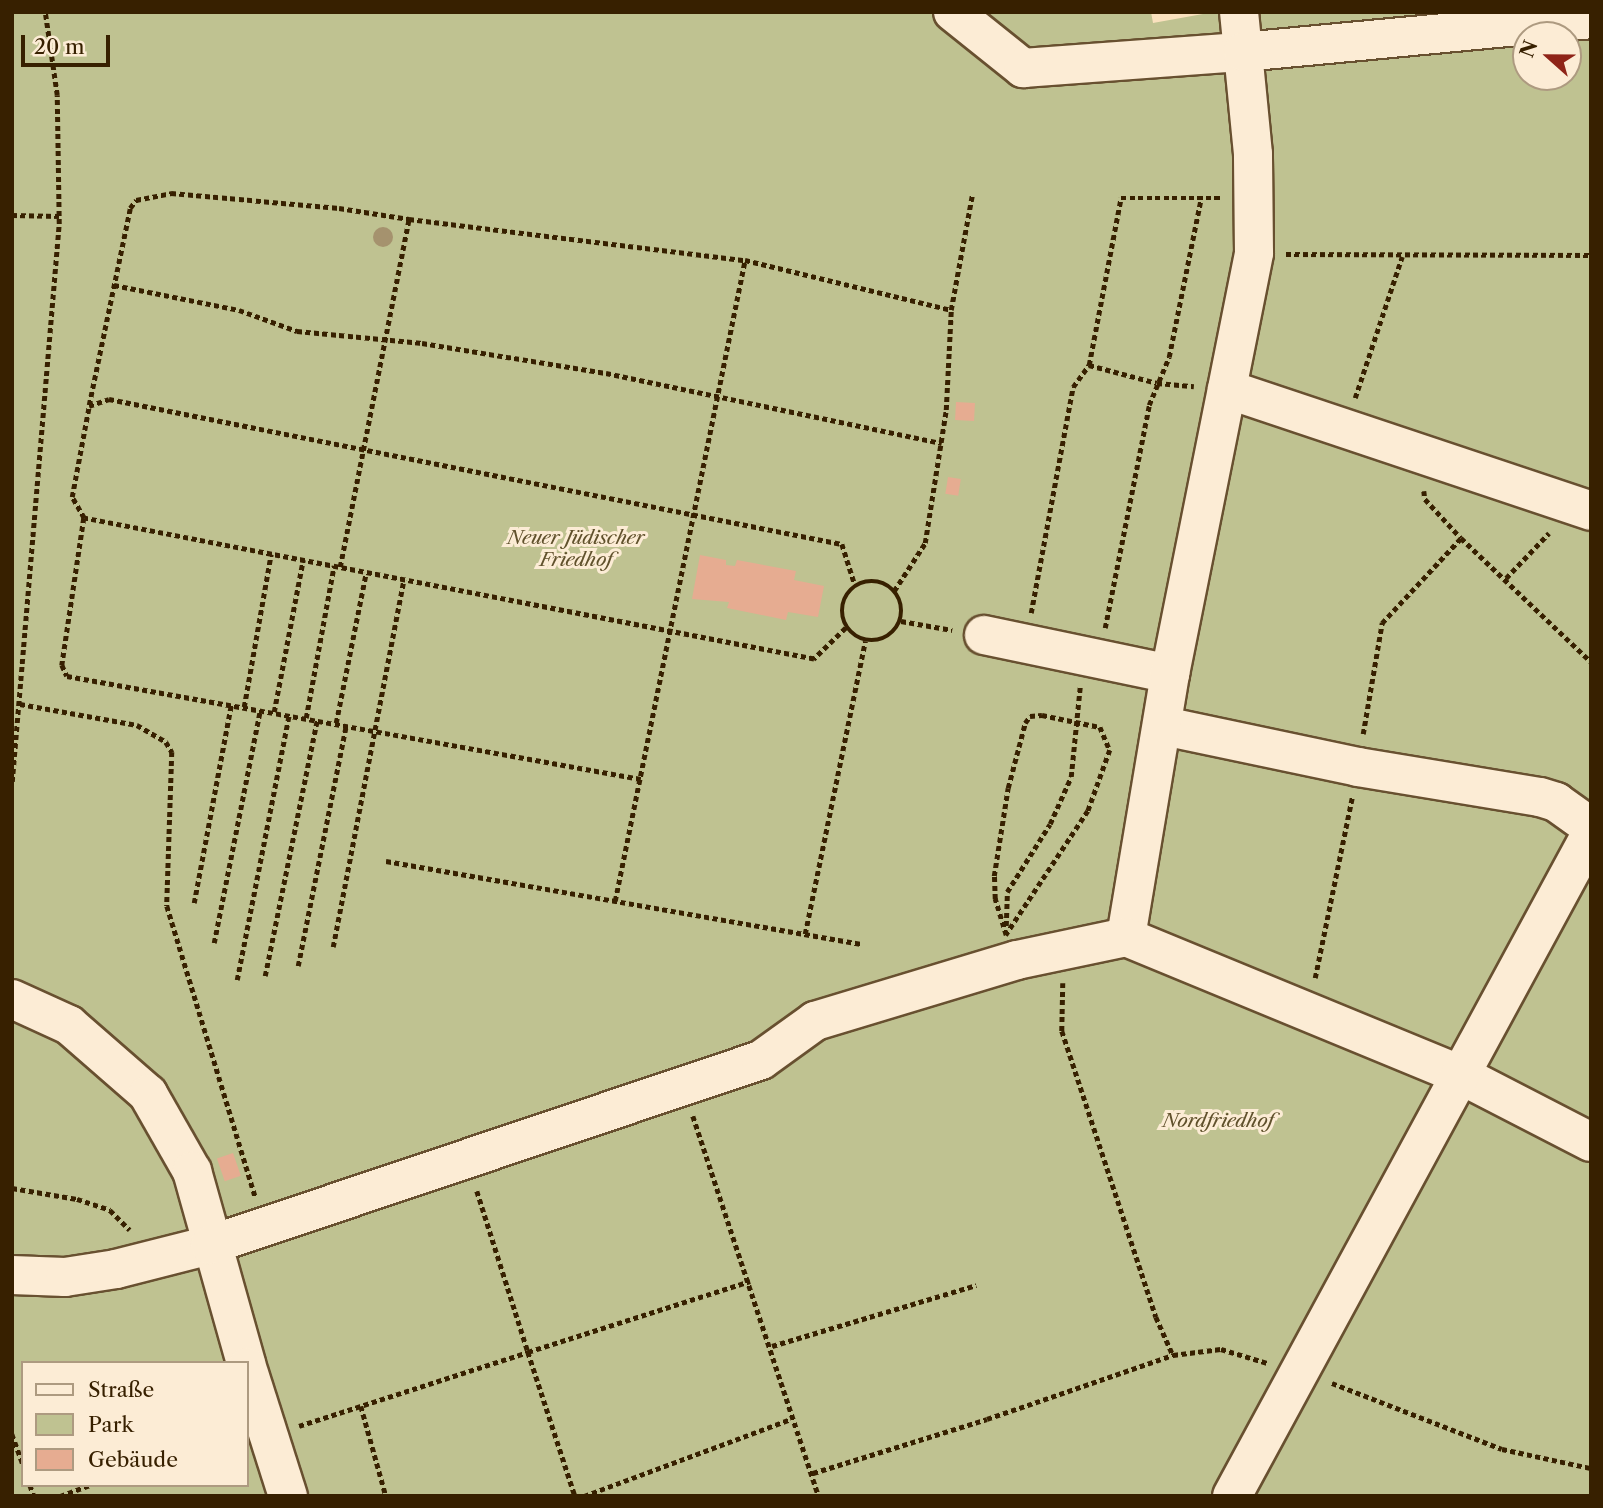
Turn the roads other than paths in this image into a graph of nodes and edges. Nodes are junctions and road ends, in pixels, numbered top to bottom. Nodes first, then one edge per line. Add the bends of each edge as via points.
1 (953, 12) edge
2 (1239, 12) edge
3 (1591, 19) edge
4 (1243, 52) junction
5 (1227, 389) junction
6 (1583, 508) edge
7 (984, 635) road end
8 (1170, 674) junction
9 (1164, 726) junction
10 (1591, 827) edge
11 (1591, 834) edge
12 (1126, 937) junction
13 (12, 999) edge
14 (1459, 1074) junction
15 (1591, 1142) edge
16 (210, 1245) junction
17 (12, 1275) edge
18 (245, 1361) edge
19 (248, 1372) edge
20 (288, 1496) edge
21 (1232, 1496) edge

1 - 4 lane via 1023,68
2 - 4 lane
3 - 4 lane
4 - 5 lane via 1254,253
5 - 6 lane
5 - 8 lane
7 - 8 lane
8 - 9 lane
9 - 10 lane via 1358,767 1539,797 1556,802
9 - 12 lane
11 - 14 lane
12 - 14 lane
12 - 16 lane via 1061,948 1007,949 815,1021 761,1060
13 - 16 lane via 69,1025 148,1094 192,1171
14 - 15 lane
14 - 21 lane
16 - 17 lane via 145,1263 65,1277
16 - 18 lane
19 - 20 lane

